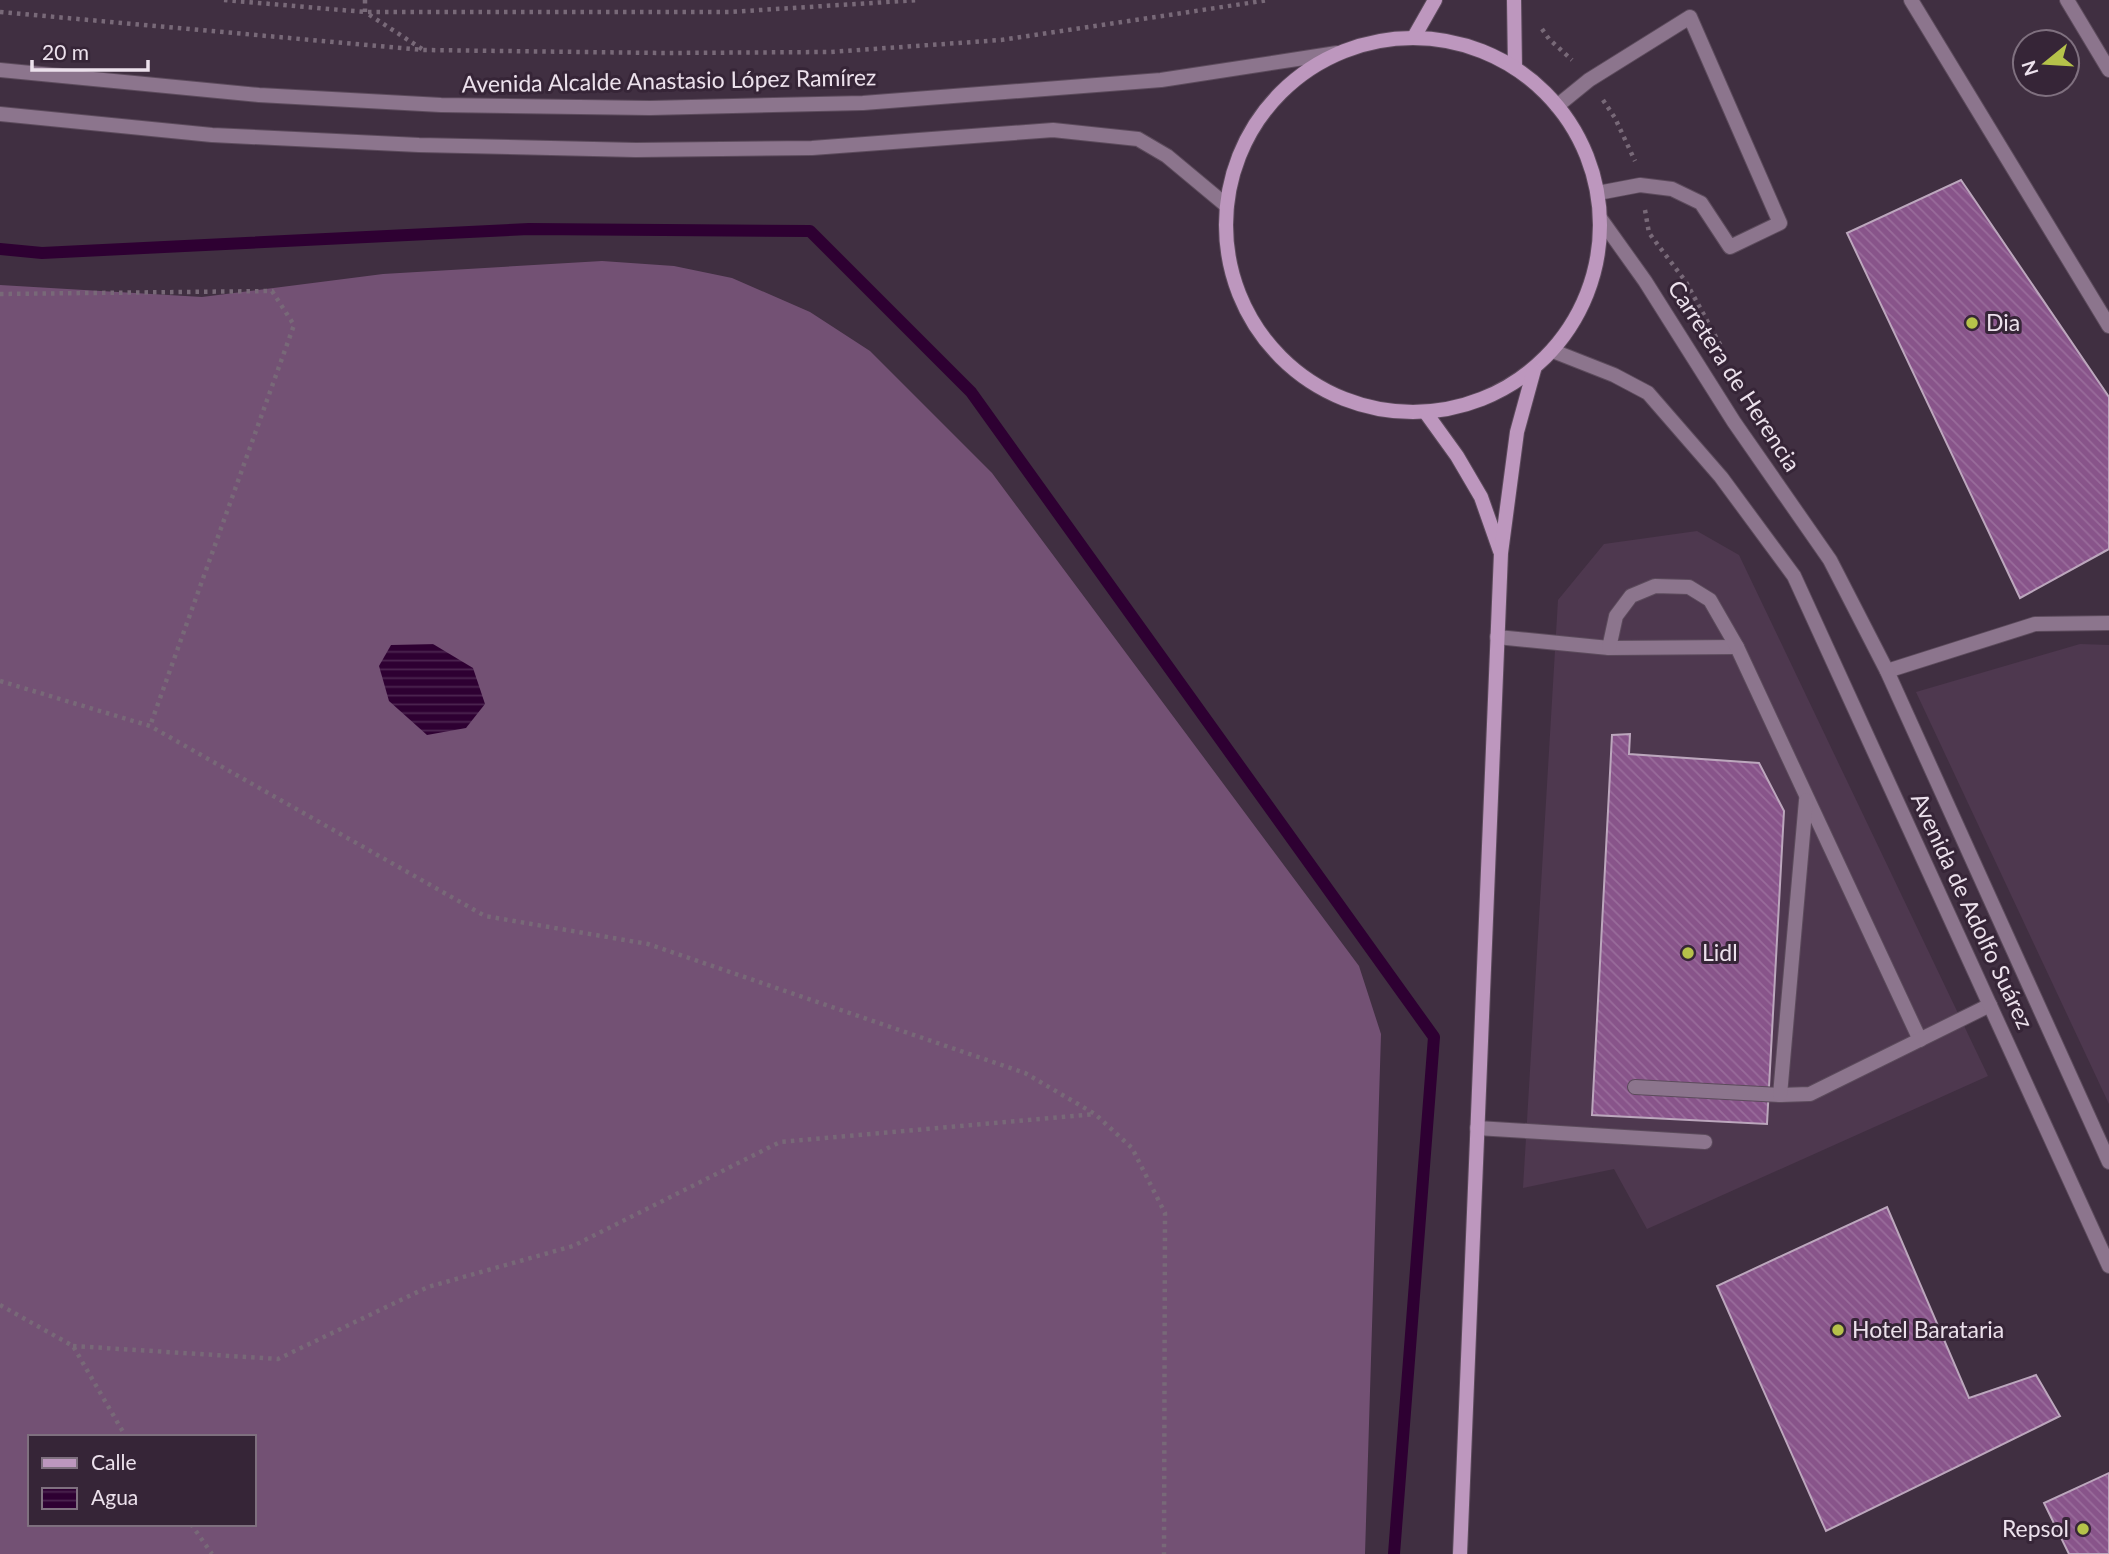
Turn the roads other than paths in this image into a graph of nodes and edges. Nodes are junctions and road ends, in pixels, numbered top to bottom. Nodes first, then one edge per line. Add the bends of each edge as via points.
1 (1435, 0) edge
2 (1514, 0) edge
3 (1911, 0) edge
4 (2067, 0) edge
5 (1414, 37) junction
6 (1337, 53) junction
7 (1515, 68) junction
8 (0, 70) edge
9 (2109, 70) edge
10 (1557, 106) junction
11 (0, 114) edge
12 (1598, 193) junction
13 (1227, 206) junction
14 (1600, 218) junction
15 (2109, 326) edge
16 (1553, 351) junction
17 (1534, 370) junction
18 (1426, 413) junction
19 (1501, 553) junction
20 (1830, 560) joint
21 (2109, 623) edge
22 (1497, 637) junction
23 (1737, 647) junction
24 (1609, 648) junction
25 (1887, 671) junction
26 (1807, 797) junction
27 (1990, 1005) junction
28 (1920, 1040) junction
29 (1635, 1087) dead end
30 (1780, 1095) junction
31 (1477, 1128) junction
32 (1705, 1142) dead end
33 (2109, 1162) edge
34 (2109, 1266) edge
35 (1460, 1554) edge

1 - 5 main road
2 - 7 main road
3 - 15 street
4 - 9 street
5 - 6 main road via 1375,41
5 - 7 main road via 1450,41
6 - 8 street, Avenida Alcalde Anastasio López Ramírez via 1135,82 863,103 650,108 441,105 273,96
6 - 13 main road via 1303,73 1274,99 1251,131 1235,168
7 - 10 main road
10 - 12 main road via 1576,132
10 - 12 street via 1589,80 1690,17 1780,223 1730,247 1701,203 1672,189 1640,186
11 - 13 street via 212,135 636,150 811,148 1054,130 1138,139 1167,156
12 - 14 main road
13 - 18 main road via 1229,261 1247,312 1278,356 1321,390 1372,409
14 - 16 main road via 1599,254 1590,289
14 - 20 street, Carretera de Herencia
16 - 17 main road
16 - 27 street, Avenida de Adolfo Suárez via 1648,393 1721,477 1794,576
17 - 18 main road via 1485,399
17 - 19 main road via 1517,432
18 - 19 main road via 1481,497
19 - 22 main road
20 - 25 street, Avenida de Adolfo Suárez
21 - 25 street via 2035,624
22 - 24 street
22 - 31 main road
23 - 24 street
23 - 24 street via 1710,600 1689,587 1655,586 1631,596 1616,616
23 - 26 street
25 - 33 street, Avenida de Adolfo Suárez
26 - 28 street
26 - 30 street
27 - 28 street
27 - 34 street, Avenida de Adolfo Suárez
28 - 30 street via 1810,1094
29 - 30 street
31 - 32 street
31 - 35 main road

